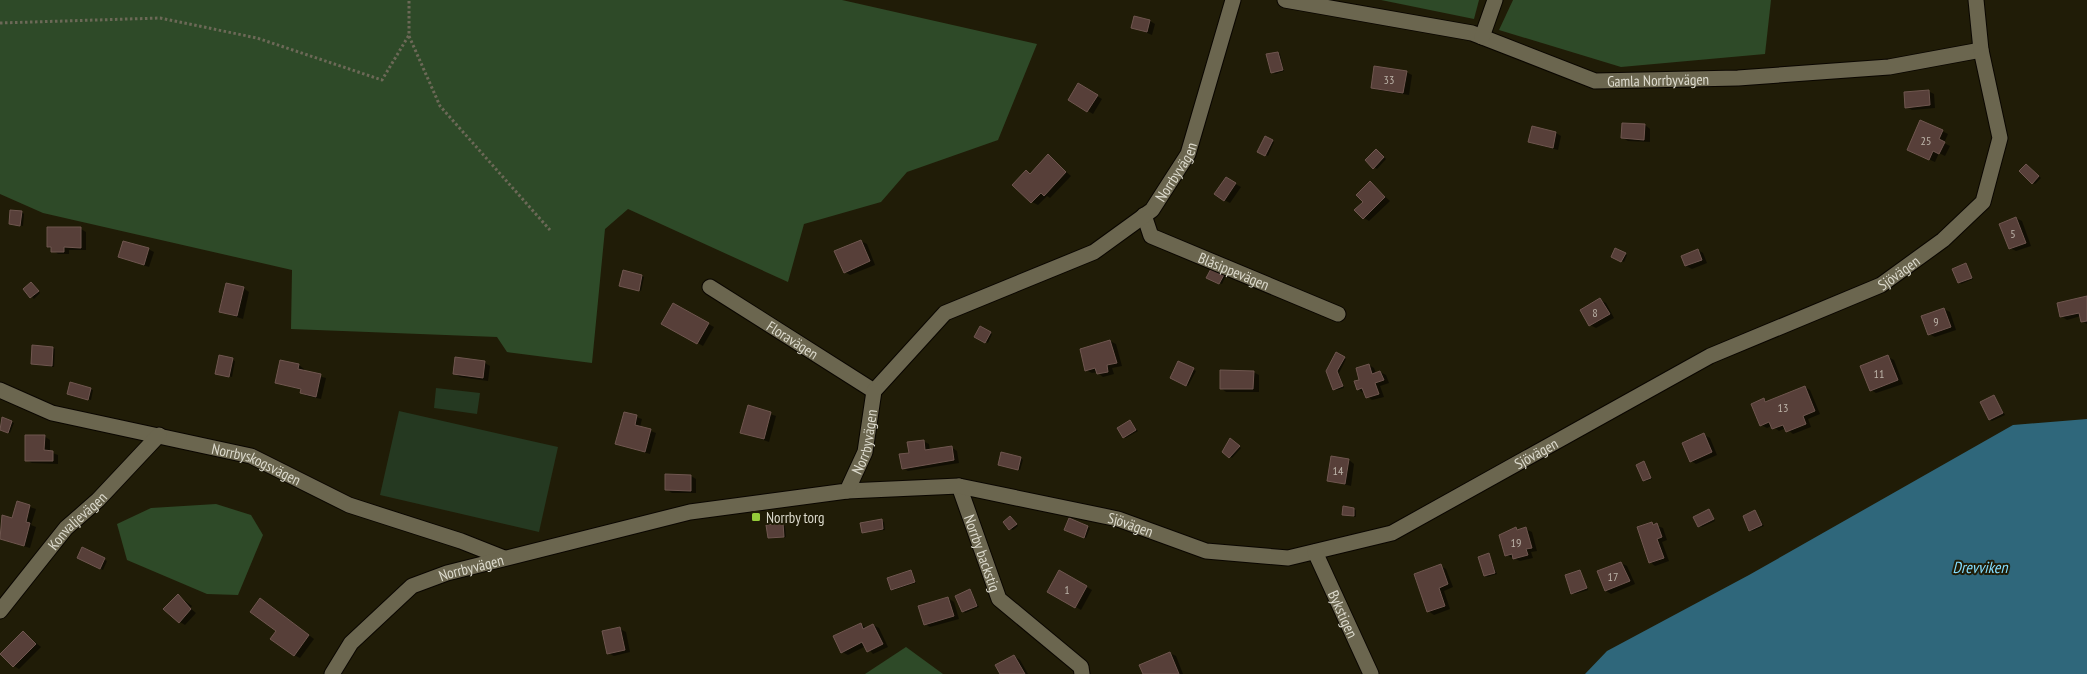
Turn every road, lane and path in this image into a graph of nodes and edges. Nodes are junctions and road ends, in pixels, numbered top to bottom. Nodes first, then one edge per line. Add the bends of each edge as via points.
1 (409, 0) edge
2 (1233, 0) edge
3 (1284, 0) edge
4 (1495, 0) edge
5 (1976, 0) edge
6 (0, 23) edge
7 (408, 35) junction
8 (1482, 37) junction
9 (1981, 50) junction
10 (1144, 215) junction
11 (550, 230) dead end
12 (710, 287) dead end
13 (1338, 314) dead end
14 (0, 390) edge
15 (874, 391) junction
16 (159, 435) junction
17 (959, 486) junction
18 (847, 491) junction
19 (1315, 552) junction
20 (504, 558) junction
21 (0, 612) edge
22 (332, 674) edge
23 (1082, 674) edge
24 (1371, 674) edge

1 - 7 path
2 - 10 street, Norrbyvägen via 1188,154 1152,210
3 - 8 street, Gamla Norrbyvägen
4 - 8 street
5 - 9 street, Sjövägen
6 - 7 path via 160,18 257,38 382,80
7 - 11 path via 440,106
8 - 9 street, Gamla Norrbyvägen via 1595,81 1738,78 1889,67
9 - 19 street, Sjövägen via 2000,138 1983,202 1943,240 1881,285 1710,356 1392,533
10 - 13 street, Blåsippevägen via 1151,236
10 - 15 street, Norrbyvägen via 1094,252 945,313
12 - 15 street, Floravägen
14 - 16 street, Norrbyskogsvägen via 52,413
15 - 18 street, Norrbyvägen via 865,452
16 - 20 street, Norrbyskogsvägen via 251,456 349,505
16 - 21 street, Konvaljevägen via 98,500 66,528
17 - 18 street, Sjövägen
17 - 19 street, Sjövägen via 1118,519 1206,551 1288,558
17 - 23 street, Norrby backstig via 999,599 1080,667
18 - 20 street, Norrbyvägen via 690,512
19 - 24 street, Bykstigen
20 - 22 street, Norrbyvägen via 412,586 351,643

